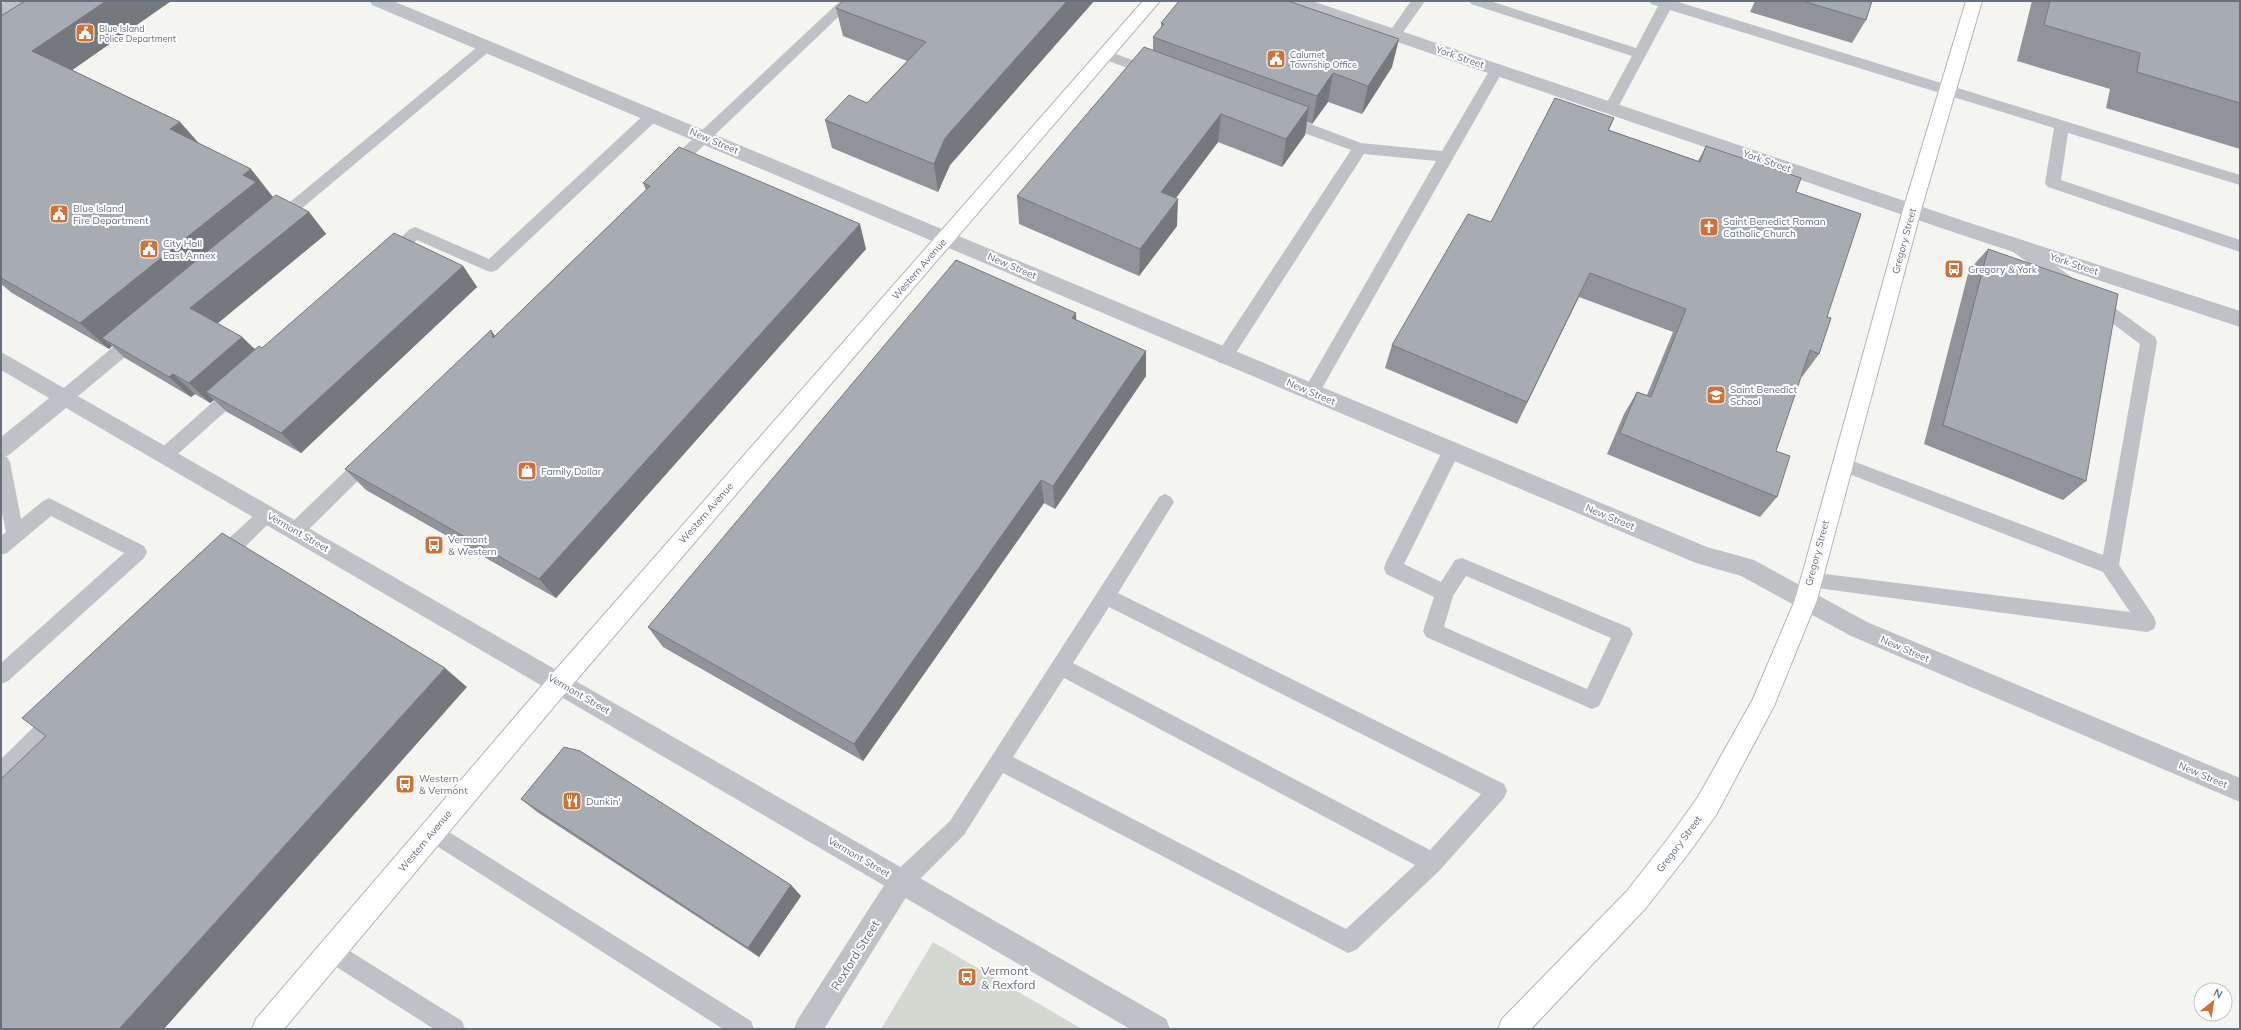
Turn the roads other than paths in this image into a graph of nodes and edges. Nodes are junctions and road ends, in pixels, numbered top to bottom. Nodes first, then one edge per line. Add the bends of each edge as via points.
1 (18, 1) edge
2 (378, 1) edge
3 (1152, 1) edge
4 (1294, 1) edge
5 (1418, 1) edge
6 (1476, 1) edge
7 (1974, 1) edge
8 (845, 2) edge
9 (1663, 2) edge
10 (1, 12) edge
11 (1394, 35) junction
12 (487, 46) junction
13 (1640, 54) junction
14 (1105, 55) junction
15 (1497, 70) junction
16 (1163, 76) edge
17 (1948, 91) junction
18 (1611, 108) junction
19 (653, 115) junction
20 (1272, 116) edge
21 (2062, 126) junction
22 (704, 137) junction
23 (1360, 148) junction
24 (1446, 157) junction
25 (662, 177) edge
26 (2240, 180) edge
27 (1912, 210) junction
28 (268, 228) edge
29 (947, 238) junction
30 (2013, 244) junction
31 (2240, 246) edge
32 (380, 264) edge
33 (2240, 319) edge
34 (146, 330) edge
35 (1224, 357) junction
36 (1, 360) edge
37 (252, 378) edge
38 (1311, 392) junction
39 (64, 397) junction
40 (381, 447) edge
41 (1, 449) edge
42 (1451, 451) junction
43 (165, 455) junction
44 (1, 462) edge
45 (1842, 464) junction
46 (1165, 502) dead end
47 (267, 514) junction
48 (296, 530) junction
49 (16, 534) junction
50 (1, 547) edge
51 (2110, 566) junction
52 (207, 572) edge
53 (1808, 590) junction
54 (1445, 593) junction
55 (1106, 596) junction
56 (1061, 666) junction
57 (1, 675) edge
58 (559, 683) junction
59 (75, 701) edge
60 (1000, 761) junction
61 (1, 773) edge
62 (2240, 790) edge
63 (433, 832) junction
64 (1433, 863) junction
65 (901, 882) junction
66 (332, 951) junction
67 (266, 1029) edge
68 (454, 1029) edge
69 (743, 1029) edge
70 (808, 1029) edge
71 (1156, 1029) edge
72 (1512, 1029) edge

1 - 10 street
2 - 12 street, New Street
3 - 14 main road, Western Avenue
4 - 11 street, York Street
5 - 11 lane
6 - 13 lane
7 - 17 main road, Gregory Street
8 - 22 lane
9 - 13 lane
9 - 17 lane
11 - 15 street, York Street
12 - 19 street, New Street
12 - 28 lane
13 - 18 lane
14 - 16 lane
14 - 29 main road, Western Avenue
15 - 18 street, York Street
15 - 24 lane
17 - 21 lane
17 - 27 main road, Gregory Street
18 - 27 street, York Street
19 - 22 street, New Street
19 - 32 lane via 491,266 415,233
20 - 23 lane
21 - 26 lane
21 - 31 lane via 2052,183
22 - 25 lane
22 - 29 street, New Street
23 - 24 lane
23 - 35 lane
24 - 38 lane
27 - 30 street, York Street
27 - 45 main road, Gregory Street
29 - 35 street, New Street
29 - 58 main road, Western Avenue
30 - 33 street, York Street
30 - 51 lane via 2149,342
34 - 39 lane
35 - 38 street, New Street
36 - 39 street, Vermont Street
37 - 43 lane
38 - 42 street, New Street
39 - 41 street
39 - 43 street, Vermont Street
40 - 48 lane
42 - 53 street, New Street via 1704,556 1746,567
42 - 54 lane via 1393,568
43 - 47 street, Vermont Street
44 - 49 lane
45 - 51 lane
45 - 53 main road, Gregory Street
46 - 55 lane
47 - 48 street, Vermont Street
47 - 52 lane
48 - 58 street, Vermont Street
49 - 50 lane
49 - 57 lane via 49,506 138,552
51 - 53 lane via 2147,623
53 - 62 street, New Street via 1859,629
53 - 72 main road, Gregory Street via 1762,706 1707,806 1636,900
54 - 54 lane via 1462,566 1623,634 1592,700 1432,631
55 - 56 lane
55 - 64 lane via 1497,791
56 - 60 lane
56 - 64 lane
58 - 63 main road, Western Avenue
58 - 65 street, Vermont Street
59 - 61 lane
60 - 64 lane via 1348,942
60 - 65 lane via 957,828
63 - 66 main road, Western Avenue
63 - 69 lane
65 - 70 street, Rexford Street
65 - 71 street, Vermont Street
66 - 67 main road, Western Avenue
66 - 68 lane

